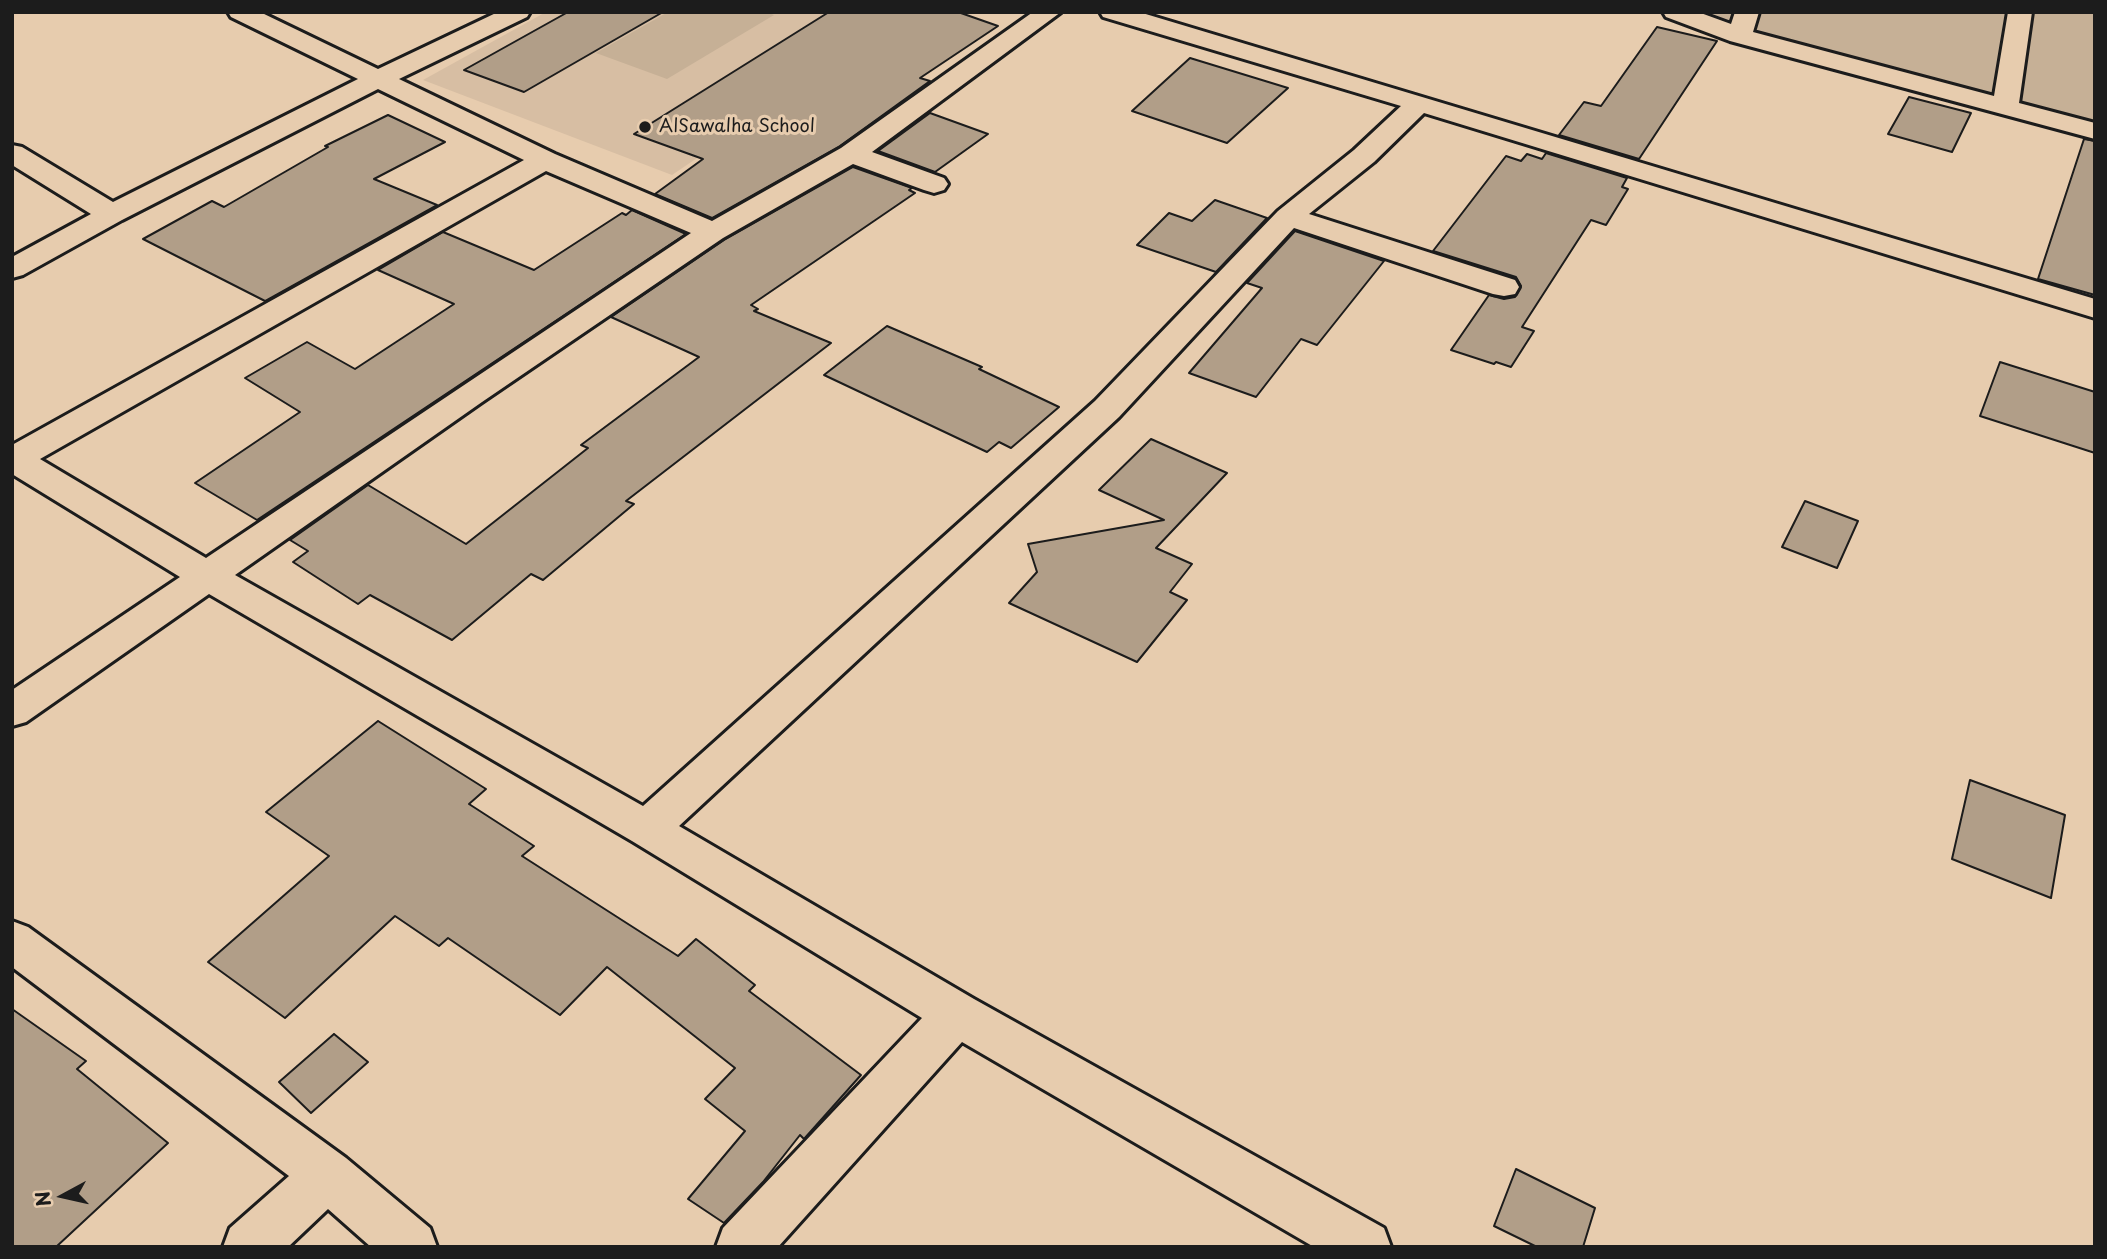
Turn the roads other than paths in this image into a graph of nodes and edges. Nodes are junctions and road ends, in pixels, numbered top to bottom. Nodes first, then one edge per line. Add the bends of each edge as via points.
1 (240, 12) edge
2 (518, 12) edge
3 (1049, 12) edge
4 (1112, 12) edge
5 (1675, 12) edge
6 (2020, 12) edge
7 (1743, 24) edge
8 (376, 80) junction
9 (1419, 103) junction
10 (2005, 107) junction
11 (2095, 131) edge
12 (12, 153) edge
13 (851, 154) junction
14 (545, 160) junction
15 (934, 184) dead end
16 (112, 214) junction
17 (1288, 217) junction
18 (713, 232) junction
19 (12, 268) edge
20 (1504, 287) dead end
21 (2095, 309) edge
22 (13, 458) edge
23 (207, 576) junction
24 (12, 711) edge
25 (647, 829) junction
26 (12, 941) edge
27 (957, 1014) junction
28 (328, 1175) junction
29 (250, 1247) edge
30 (411, 1247) edge
31 (742, 1247) edge
32 (1365, 1247) edge

1 - 8 street
2 - 8 street
3 - 13 street
4 - 9 street
5 - 7 street
6 - 10 street
7 - 10 street
8 - 14 street
8 - 16 street
9 - 17 street via 1364,156
9 - 21 street
10 - 11 street
12 - 16 street
13 - 15 street
13 - 18 street
14 - 18 street
14 - 22 street
16 - 19 street
17 - 20 street
17 - 25 street via 1107,409
18 - 23 street
22 - 23 street
23 - 24 street
23 - 25 street
25 - 27 street
26 - 28 street
27 - 31 street
27 - 32 street
28 - 29 street
28 - 30 street

